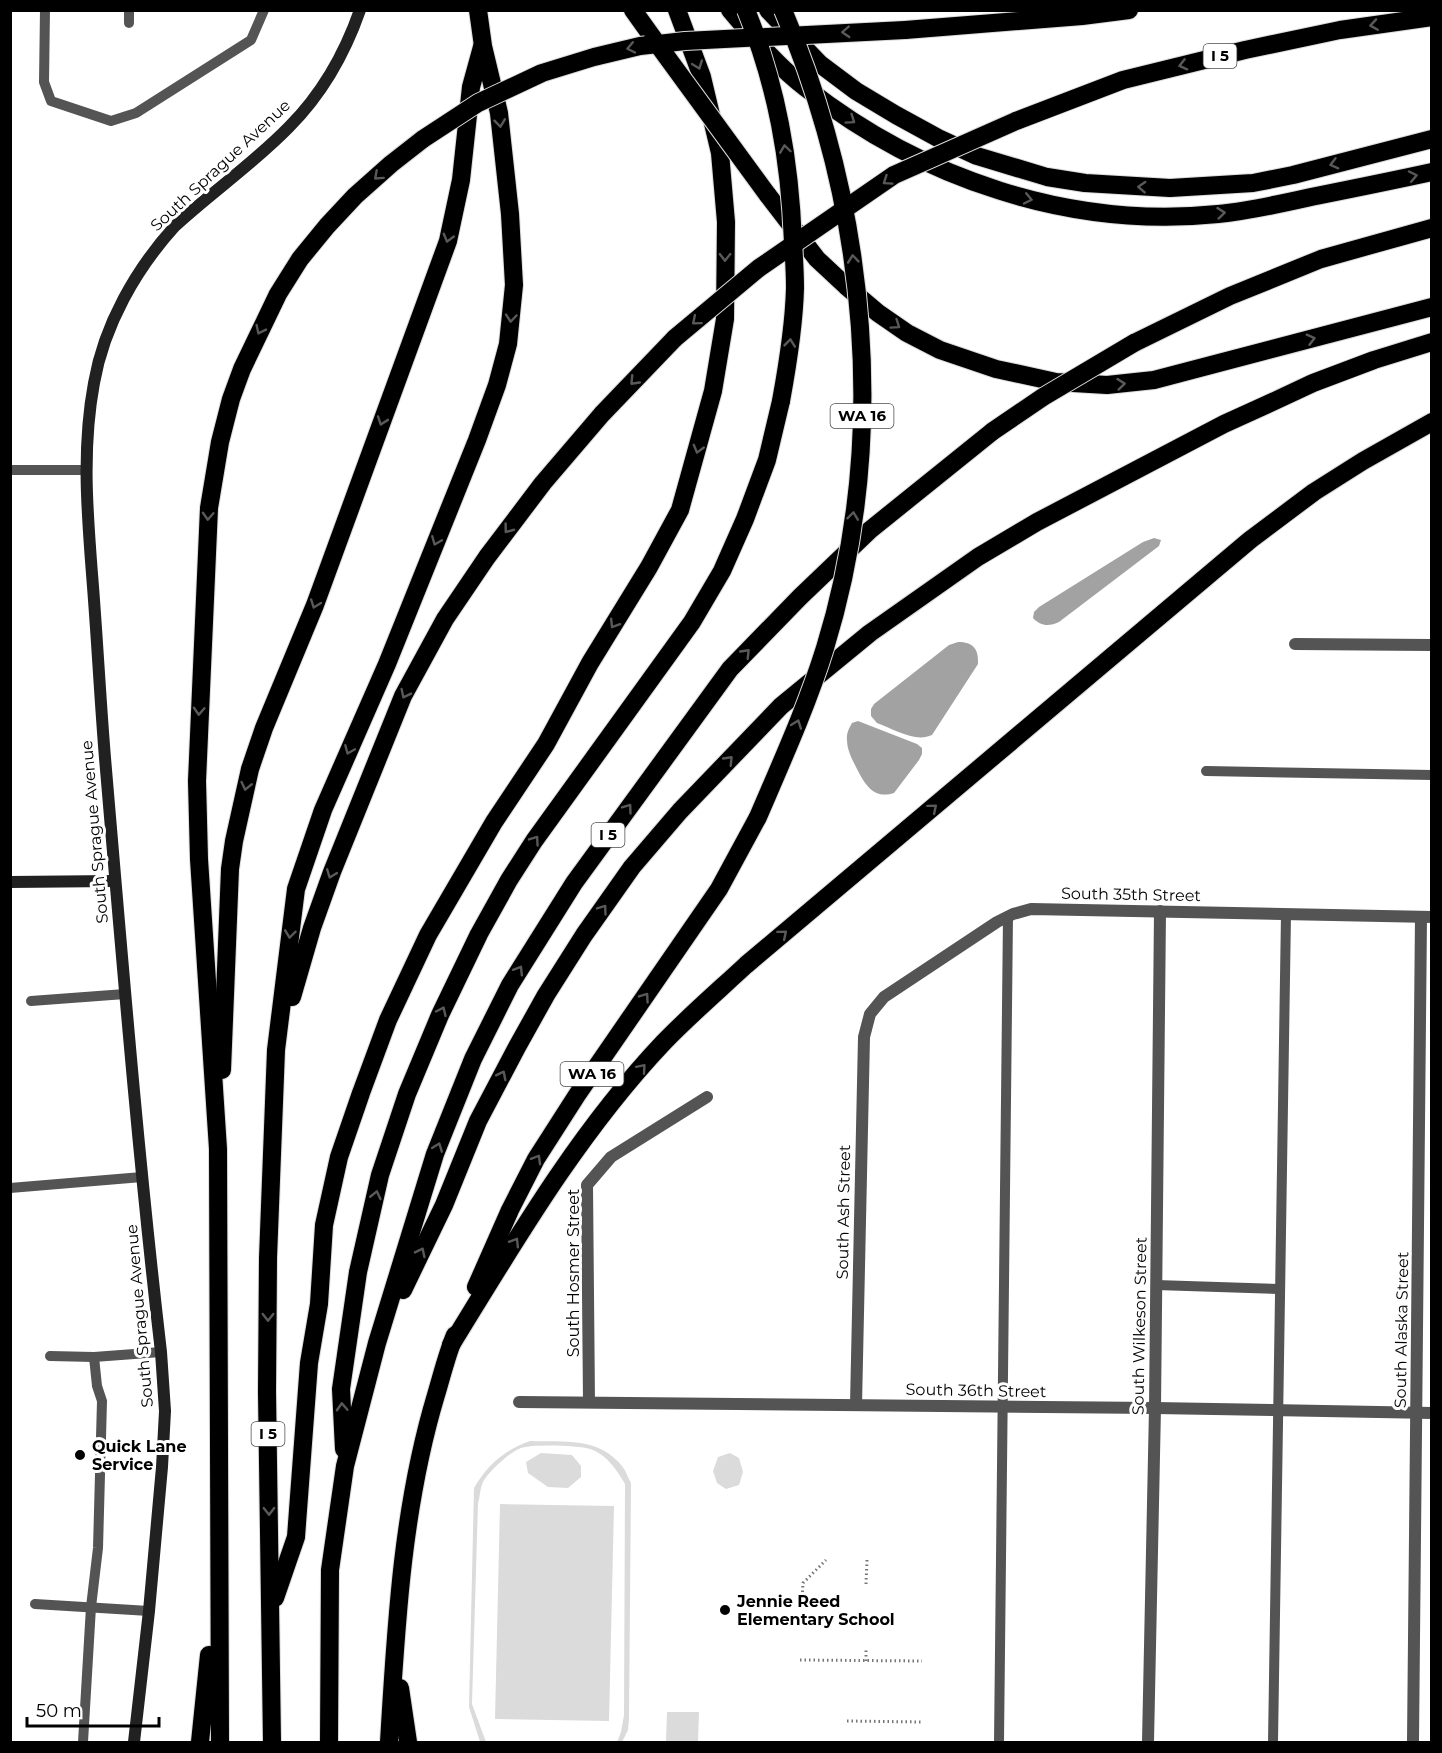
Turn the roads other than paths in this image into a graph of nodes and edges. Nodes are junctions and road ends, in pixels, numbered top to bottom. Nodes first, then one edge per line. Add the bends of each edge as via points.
1 (45, 10) edge
2 (129, 10) edge
3 (264, 10) edge
4 (360, 10) edge
5 (478, 10) edge
6 (633, 10) edge
7 (677, 10) edge
8 (730, 10) edge
9 (747, 10) edge
10 (768, 10) edge
11 (783, 10) edge
12 (1129, 10) edge
13 (1431, 18) edge
14 (129, 22) dead end
15 (483, 46) junction
16 (1431, 139) edge
17 (1431, 172) edge
18 (1431, 228) edge
19 (1431, 307) edge
20 (1431, 342) edge
21 (1431, 422) edge
22 (10, 470) edge
23 (86, 470) junction
24 (1295, 644) dead end
25 (1431, 645) edge
26 (1206, 771) dead end
27 (1431, 775) edge
28 (116, 881) junction
29 (10, 882) edge
30 (1160, 911) junction
31 (1286, 914) junction
32 (1008, 916) junction
33 (1426, 917) edge
34 (125, 994) junction
35 (31, 1001) dead end
36 (868, 1020) joint
37 (276, 1050) junction
38 (707, 1097) dead end
39 (218, 1149) junction
40 (142, 1177) junction
41 (10, 1188) edge
42 (1156, 1285) junction
43 (1280, 1289) junction
44 (377, 1343) junction
45 (451, 1346) junction
46 (161, 1352) junction
47 (50, 1356) dead end
48 (94, 1357) junction
49 (519, 1402) dead end
50 (589, 1402) junction
51 (856, 1405) junction
52 (1001, 1407) junction
53 (1155, 1408) junction
54 (1278, 1410) junction
55 (1416, 1413) junction
56 (1431, 1413) edge
57 (345, 1466) junction
58 (219, 1485) junction
59 (35, 1604) dead end
60 (91, 1607) junction
61 (271, 1610) junction
62 (149, 1611) junction
63 (394, 1652) junction
64 (83, 1743) edge
65 (134, 1743) edge
66 (200, 1743) edge
67 (220, 1743) edge
68 (272, 1743) edge
69 (329, 1743) edge
70 (389, 1743) edge
71 (408, 1743) edge
72 (999, 1743) edge
73 (1148, 1743) edge
74 (1273, 1743) edge
75 (1413, 1743) edge

1 - 3 lane via 44,82 51,101 111,121 136,113 251,40
2 - 14 lane
4 - 23 street, South Sprague Avenue via 339,58 297,119 175,226 133,282 99,361 87,421
5 - 15 highway
6 -> 19 highway, bridge via 817,259 878,313 940,350 996,369 1056,382 1107,385 1154,380
7 -> 61 highway via 702,76 720,153 726,222 725,319 713,391 680,510 546,744 494,822 428,935 388,1020 361,1093 339,1157 324,1225 296,1537
8 -> 17 highway via 774,60 869,132 933,167 1018,197 1067,207 1170,217 1279,204
57 -> 9 highway, bridge via 341,1389 358,1272 380,1175 407,1094 440,1015 509,880 692,622 722,571 766,460 790,346 795,287 792,204 773,87
16 -> 10 highway via 1253,183 1170,188 1047,177 977,156 896,115 820,64
45 -> 11 highway, WA 16, bridge via 536,1159 719,889 758,817 825,648 841,585 852,524 861,426 861,344 851,243 824,123
12 -> 39 highway, bridge via 905,30 685,41 594,57 533,77 478,103 423,139 355,196 300,259 278,294 242,369 220,442 209,507 197,781
13 -> 37 highway, I 5, bridge via 1340,30 1124,80 1016,121 894,175 759,268 675,338 543,483 445,619 403,696 332,872
15 -> 37 highway via 499,113 510,214 514,285 508,344 477,440 323,810 296,889
15 -> 39 highway via 471,87 461,180 448,241 315,605 250,769 230,869
44 -> 18 highway, I 5, bridge via 435,1154 473,1059 510,986 574,883 730,669 870,530 993,431 1042,398 1134,343 1230,296 1321,259
44 -> 20 highway via 444,1205 478,1121 546,995 584,935 632,867 680,811 781,706 880,626 978,557 1037,522 1224,424 1313,383
45 -> 21 highway via 524,1227 589,1133 662,1044 702,1005 1250,540 1314,492
22 - 23 lane
23 - 28 street, South Sprague Avenue via 100,708
24 - 25 street
26 - 27 lane
28 - 29 street
28 - 34 street, South Sprague Avenue
30 - 31 street, South 35th Street
30 - 32 street, South 35th Street via 1044,908
30 - 42 street, South Wilkeson Street
31 - 33 street, South 35th Street
31 - 43 lane
32 - 36 street, South 35th Street via 888,993
32 - 52 lane
33 - 55 street, South Alaska Street
34 - 35 lane
34 - 40 street, South Sprague Avenue
36 - 51 street, South Ash Street via 864,1037
37 -> 61 highway, I 5 via 268,1258
38 - 50 street, South Hosmer Street via 611,1157 588,1185
39 - 58 highway
40 - 41 lane
40 - 46 street, South Sprague Avenue
42 - 43 lane
42 - 53 street, South Wilkeson Street
43 - 54 lane
44 - 57 highway, I 5
45 - 63 highway via 426,1427 407,1524
46 - 48 lane
46 - 62 street, South Sprague Avenue via 165,1411
47 - 48 lane
48 - 60 lane via 102,1401 98,1548
49 - 50 street, South 36th Street
50 - 51 street, South 36th Street
51 - 52 street, South 36th Street
52 - 53 street, South 36th Street
52 - 72 lane
53 - 54 street, South 36th Street
53 - 73 street, South Wilkeson Street
54 - 55 street, South 36th Street
54 - 74 lane
55 - 56 street, South 36th Street
55 - 75 street, South Alaska Street
57 - 69 highway, I 5 via 330,1570
58 - 66 highway
58 - 67 highway
59 - 60 lane
60 - 62 lane
60 - 64 lane
61 - 68 highway, I 5
62 - 65 street, South Sprague Avenue
63 - 70 highway
63 - 71 highway

